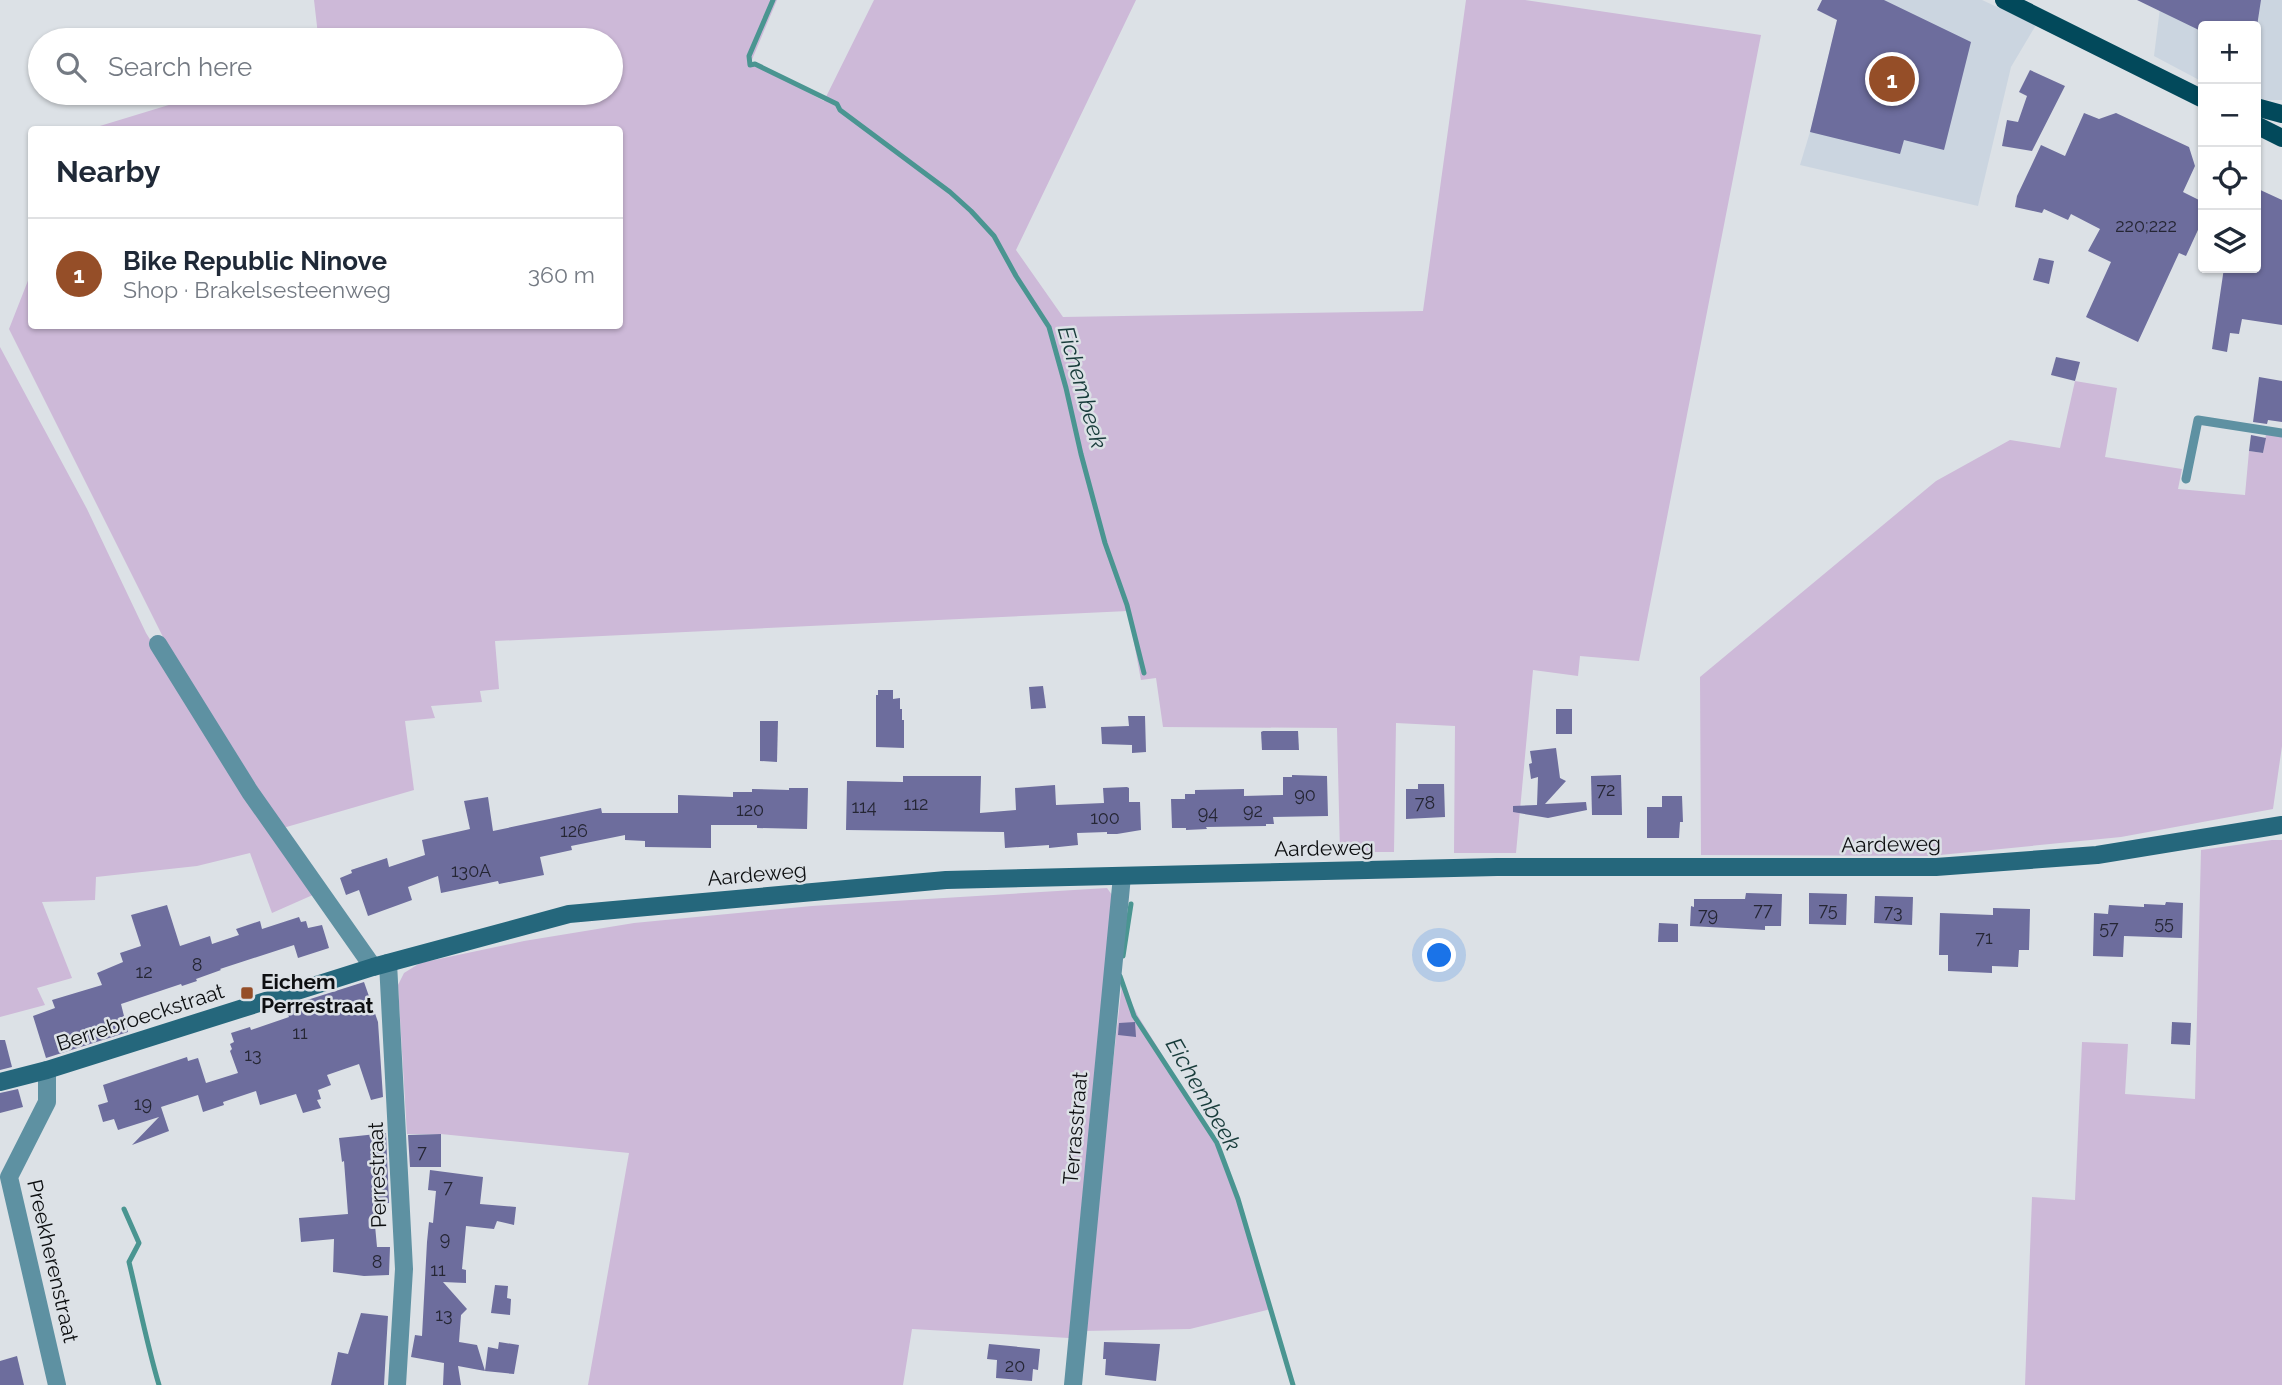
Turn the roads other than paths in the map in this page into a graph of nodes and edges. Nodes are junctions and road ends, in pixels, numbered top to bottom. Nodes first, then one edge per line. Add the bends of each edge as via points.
1 (2004, 0) edge
2 (2025, 0) edge
3 (2198, 86) edge
4 (2198, 97) edge
5 (2261, 108) edge
6 (2282, 114) edge
7 (2261, 128) edge
8 (2282, 138) edge
9 (2282, 433) edge
10 (2186, 480) dead end
11 (158, 644) dead end
12 (2282, 825) edge
13 (1122, 876) junction
14 (381, 965) junction
15 (47, 1070) junction
16 (0, 1082) edge
17 (5, 1177) edge
18 (57, 1385) edge
19 (397, 1385) edge
20 (1073, 1385) edge

1 - 4 main road
2 - 3 main road
5 - 6 main road
7 - 8 main road
9 - 10 lane via 2198,420
11 - 14 street via 250,792
12 - 13 street, Aardeweg via 2097,855 1936,867 1497,867
13 - 14 street, Aardeweg via 946,880 569,914
13 - 20 street, Terrasstraat
14 - 15 street, Berrebroeckstraat
14 - 19 street, Perrestraat via 404,1269
15 - 16 street, Berrebroeckstraat
15 - 17 street, Preekherenstraat via 47,1102
17 - 18 street, Preekherenstraat

